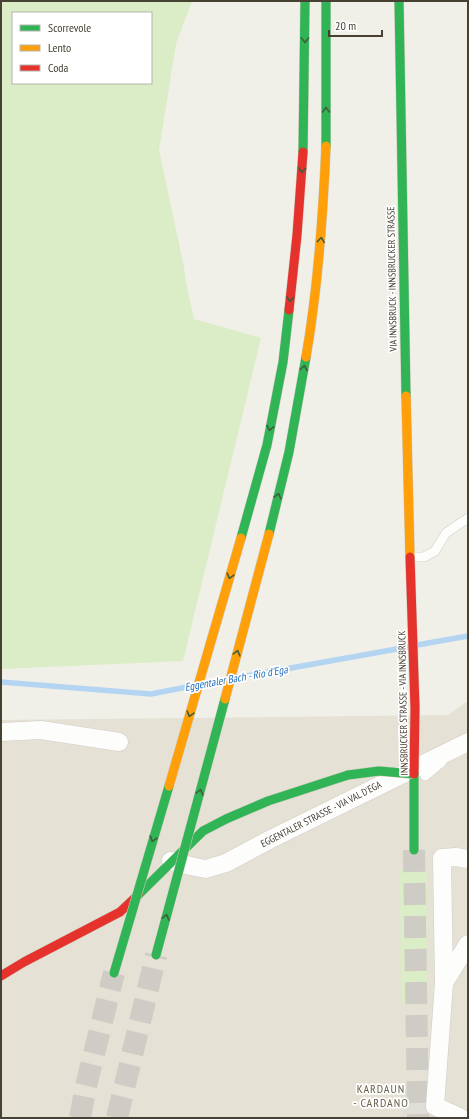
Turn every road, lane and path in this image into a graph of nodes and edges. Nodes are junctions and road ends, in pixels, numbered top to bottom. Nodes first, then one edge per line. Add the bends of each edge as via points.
1 (305, 1) edge
2 (326, 1) edge
3 (399, 1) edge
4 (468, 518) edge
5 (410, 557) junction
6 (1, 732) edge
7 (119, 742) dead end
8 (466, 743) edge
9 (414, 774) junction
10 (425, 776) dead end
11 (414, 850) tunnel mouth
12 (468, 859) edge
13 (171, 861) junction
14 (468, 944) edge
15 (156, 955) tunnel mouth
16 (114, 973) tunnel mouth
17 (1, 976) edge
18 (444, 983) junction
19 (468, 1109) edge
20 (461, 1118) edge
21 (465, 1118) edge

1 -> 16 main road, bridge via 303,147 297,235 283,362 267,445
15 -> 2 main road, bridge via 289,452 308,342 321,233 326,146
3 - 5 main road, VIA INNSBRUCK - INNSBRUCKER STRASSE
4 - 5 lane via 446,533 435,551 424,557
5 - 9 main road, INNSBRUCKER STRASSE - VIA INNSBRUCK, bridge via 415,708
6 - 7 street via 41,730
8 - 10 lane
8 - 13 street, EGGENTALER STRASSE - VIA VAL D'EGA via 226,863 195,868
9 - 11 main road, INNSBRUCKER STRASSE - VIA INNSBRUCK
9 - 13 main road, bridge via 379,771 348,775 268,802 203,831
12 - 18 street via 442,858
13 - 17 main road via 120,912
14 - 18 street
18 - 20 street via 435,1106
19 - 21 street

